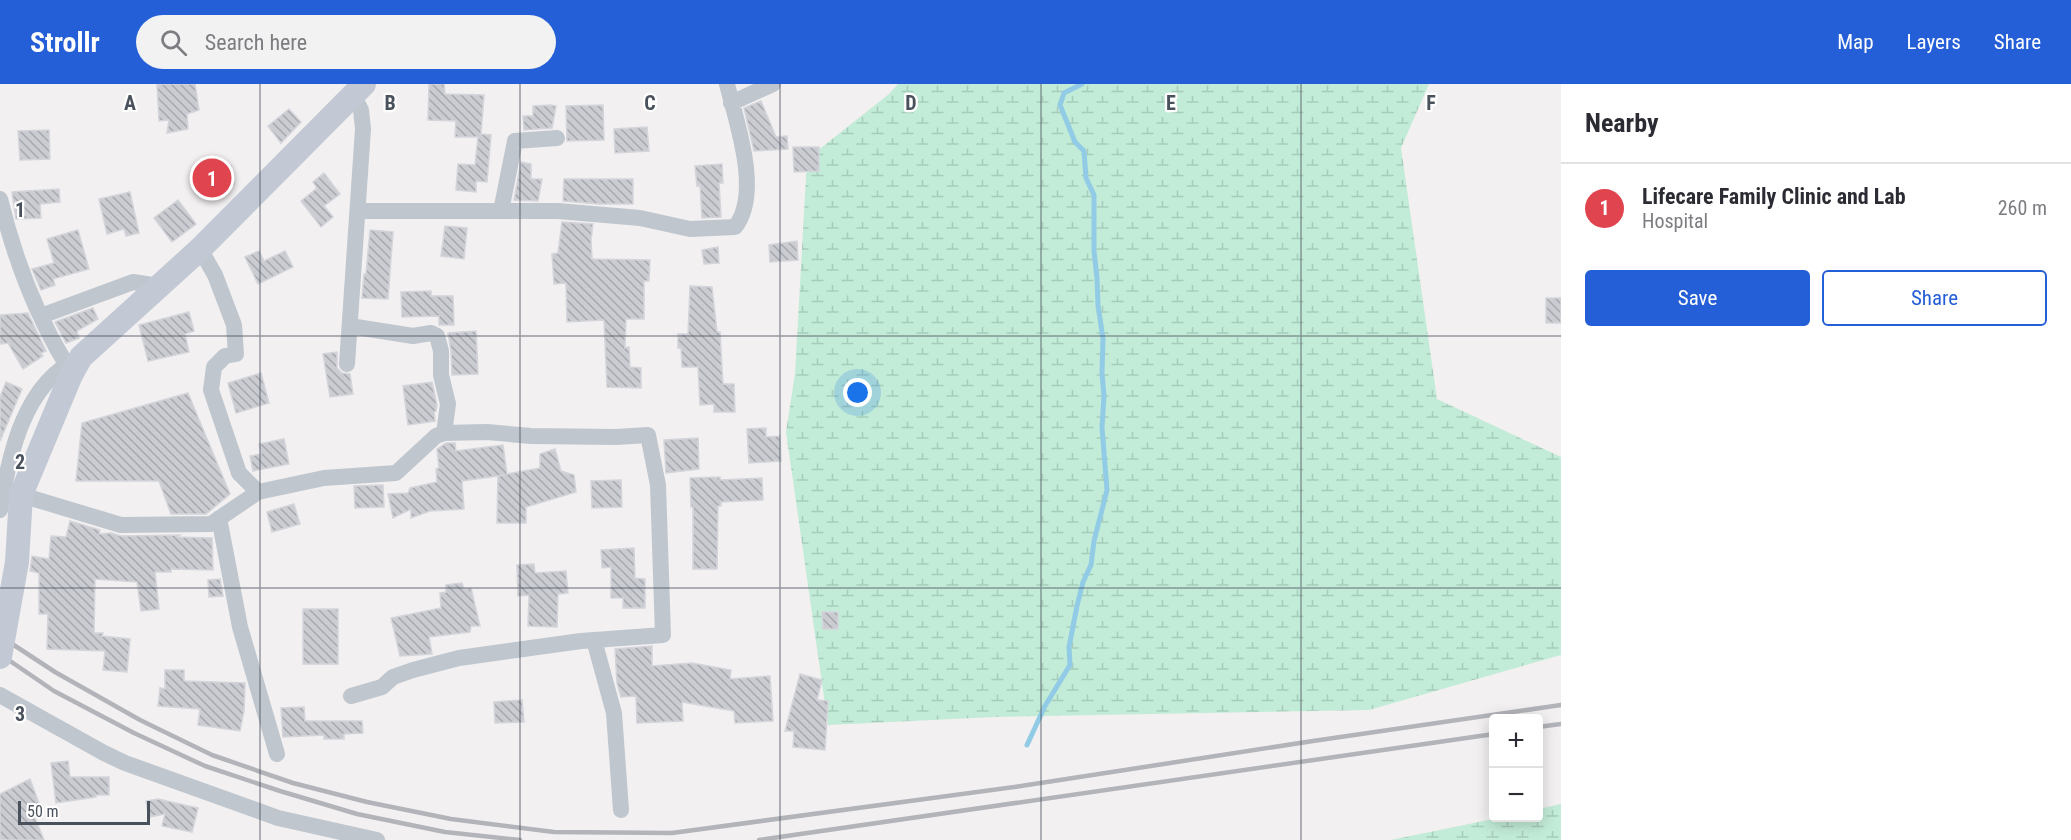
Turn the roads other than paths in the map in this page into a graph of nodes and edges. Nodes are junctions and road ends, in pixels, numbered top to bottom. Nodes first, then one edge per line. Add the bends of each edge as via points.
1 (727, 84) edge
2 (773, 84) edge
3 (359, 89) edge
4 (732, 103) junction
5 (557, 138) dead end
6 (0, 199) edge
7 (358, 211) junction
8 (501, 211) junction
9 (200, 249) junction
10 (159, 286) junction
11 (41, 316) junction
12 (350, 326) junction
13 (347, 364) dead end
14 (73, 365) junction
15 (444, 433) junction
16 (258, 492) junction
17 (21, 495) junction
18 (0, 510) edge
19 (219, 518) junction
20 (594, 640) junction
21 (0, 657) edge
22 (0, 695) edge
23 (351, 696) dead end
24 (277, 754) dead end
25 (621, 810) dead end
26 (377, 840) edge

1 - 4 street
2 - 4 street
3 - 7 street via 363,129
3 - 9 main road
4 - 8 street via 746,176 744,206 735,227 690,229 640,218
5 - 8 street via 515,141
6 - 11 street via 11,242
7 - 8 street
7 - 12 street
9 - 10 main road
9 - 16 street via 215,275 234,325 236,354 225,356 214,367 211,390 239,473
10 - 11 street via 133,282
10 - 14 main road
11 - 14 street via 48,334
12 - 13 street
12 - 15 street via 437,336 448,404
14 - 17 main road, bridge
14 - 18 street via 41,390 25,417 14,441
15 - 16 street via 396,473 324,478
15 - 20 street via 648,435 658,485 663,635
16 - 19 street
17 - 19 street via 121,525 211,524
17 - 21 main road, bridge via 17,562
19 - 24 street via 240,627
20 - 23 street via 459,658 393,677 382,687
20 - 25 street via 614,713
22 - 26 street via 125,763 278,818

